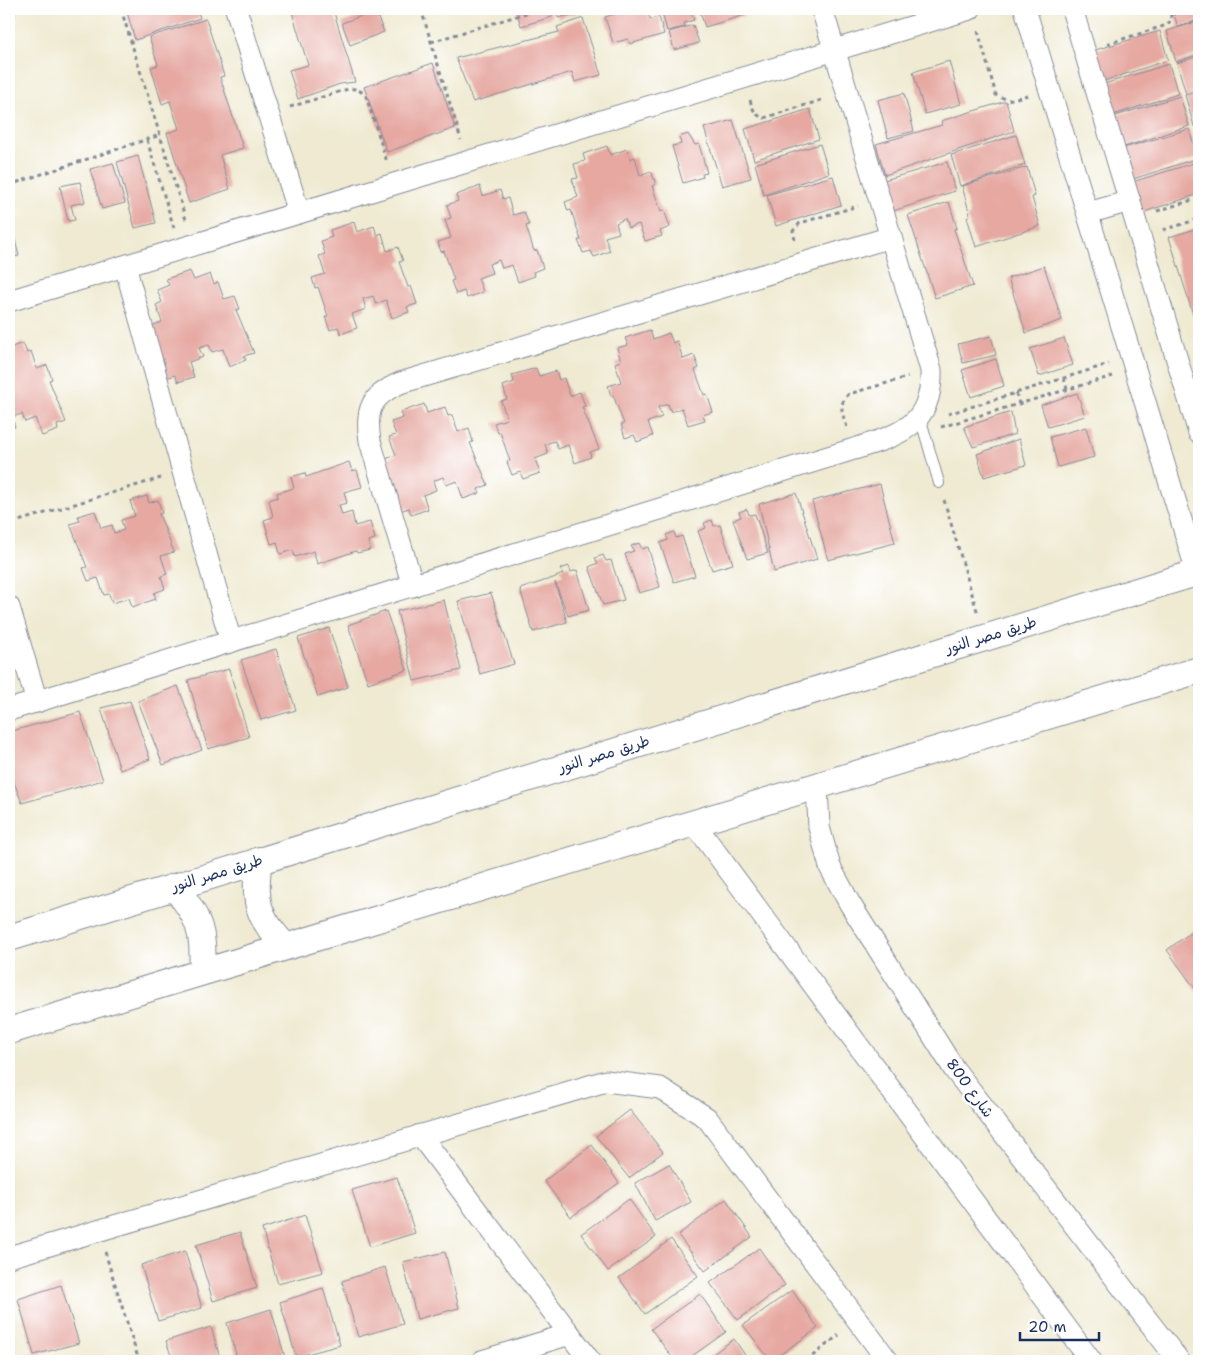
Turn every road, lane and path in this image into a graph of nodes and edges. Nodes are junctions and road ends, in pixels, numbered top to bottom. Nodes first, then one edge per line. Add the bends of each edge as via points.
1 (17, 9) edge
2 (121, 9) edge
3 (236, 9) edge
4 (421, 9) edge
5 (822, 9) edge
6 (1025, 9) edge
7 (1072, 9) edge
8 (1169, 9) edge
9 (533, 11) dead end
10 (973, 18) edge
11 (9, 24) edge
12 (431, 42) junction
13 (834, 50) junction
14 (1085, 51) junction
15 (744, 78) junction
16 (1049, 89) junction
17 (847, 92) junction
18 (268, 114) junction
19 (160, 135) junction
20 (147, 140) junction
21 (468, 161) junction
22 (394, 184) junction
23 (9, 185) edge
24 (1199, 198) edge
25 (880, 199) junction
26 (299, 213) junction
27 (1088, 213) junction
28 (1136, 218) junction
29 (1199, 219) edge
30 (891, 237) junction
31 (187, 247) junction
32 (802, 262) junction
33 (124, 266) junction
34 (9, 301) edge
35 (1134, 363) junction
36 (931, 370) junction
37 (1064, 378) junction
38 (1067, 389) junction
39 (1016, 393) junction
40 (1019, 404) junction
41 (921, 424) junction
42 (1199, 433) edge
43 (854, 449) junction
44 (183, 472) junction
45 (939, 483) joint
46 (9, 497) edge
47 (10, 525) edge
48 (1198, 572) edge
49 (412, 586) junction
50 (9, 607) edge
51 (984, 637) junction
52 (231, 642) junction
53 (1199, 670) edge
54 (37, 702) junction
55 (9, 710) edge
56 (817, 786) junction
57 (694, 823) junction
58 (259, 860) junction
59 (174, 887) junction
60 (9, 938) edge
61 (285, 946) junction
62 (202, 971) junction
63 (9, 1031) edge
64 (420, 1135) junction
65 (98, 1230) junction
66 (9, 1257) edge
67 (857, 1320) junction
68 (570, 1334) junction
69 (139, 1361) edge
70 (482, 1361) edge
71 (590, 1361) edge
72 (806, 1361) edge
73 (888, 1361) edge
74 (1091, 1361) edge
75 (1179, 1361) edge

1 - 11 path
2 - 19 path
3 - 18 street
4 - 12 path
5 - 13 street
6 - 16 street
7 - 14 street
8 - 14 path via 1172,19 1167,25
9 - 12 path
10 - 13 street
10 - 16 path via 998,97 1008,100
12 - 21 path
13 - 15 street
13 - 17 street
14 - 28 street
15 - 17 path via 754,112 764,118
15 - 21 street
16 - 27 street
17 - 25 street
18 - 22 path via 348,89 360,90 366,96
18 - 26 street
19 - 20 path
19 - 31 path
20 - 23 path
20 - 31 path
21 - 22 street
22 - 26 street
24 - 28 path
25 - 30 street
25 - 32 path via 795,227 793,235
26 - 31 street
27 - 28 street
27 - 35 street
28 - 29 path
28 - 42 street
30 - 32 street
30 - 36 street
31 - 33 street
32 - 49 street via 400,382 383,390 371,405 367,423
33 - 34 street
33 - 44 street
35 - 37 path
35 - 38 path
35 - 48 street
36 - 41 street via 930,395
36 - 43 path via 849,394 843,399 842,410
37 - 38 path
37 - 39 path
38 - 40 path
39 - 40 path
39 - 41 path
40 - 41 path
41 - 43 street
41 - 45 lane
43 - 49 street
44 - 47 path
44 - 52 street
45 - 51 path
46 - 47 path via 14,515
48 - 51 street, طريق مصر النور
49 - 52 street
50 - 54 street
51 - 58 street, طريق مصر النور
52 - 54 street
53 - 56 street
54 - 55 street
56 - 57 street
56 - 75 street, شارع 800 via 819,827 830,867 850,904 954,1069
57 - 61 street
57 - 74 street
58 - 59 street, طريق مصر النور
58 - 61 street via 256,884 259,908 269,929
59 - 60 street, طريق مصر النور
59 - 62 street via 189,904 199,925 204,948
61 - 62 street
62 - 63 street
64 - 65 street
64 - 67 street via 606,1080 660,1088 707,1118
64 - 68 street
65 - 66 street
65 - 69 path
67 - 72 path
67 - 73 street
68 - 70 street
68 - 71 street

